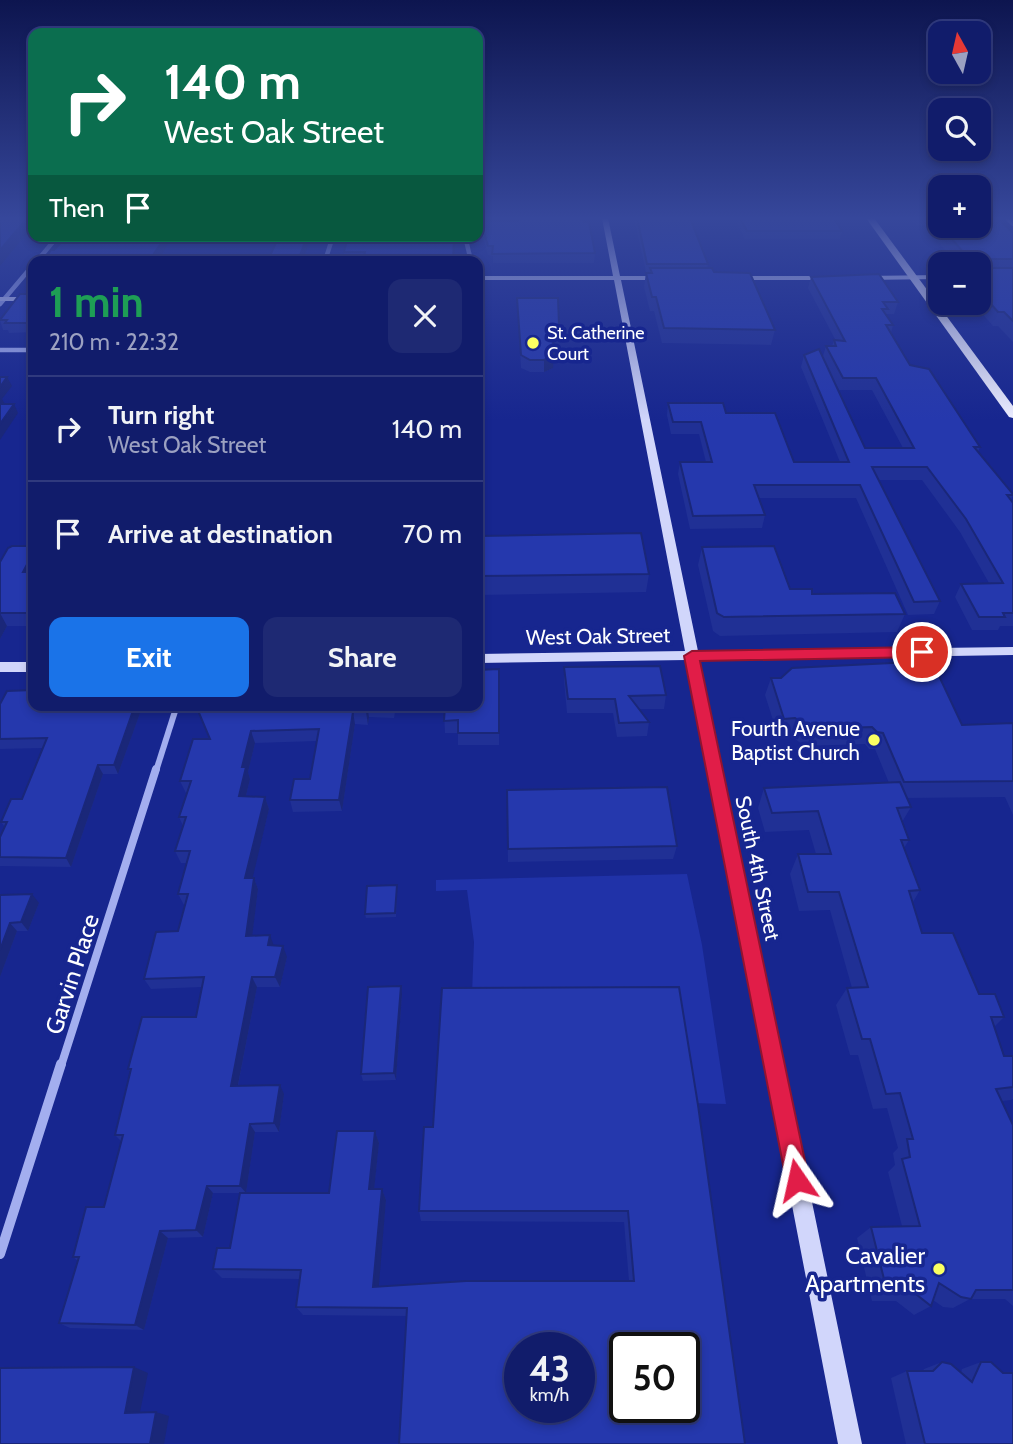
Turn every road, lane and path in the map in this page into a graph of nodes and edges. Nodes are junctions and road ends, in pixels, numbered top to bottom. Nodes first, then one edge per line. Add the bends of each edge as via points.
1 (15, 285) edge
2 (618, 285) edge
3 (919, 285) edge
4 (28, 299) edge
5 (1, 301) edge
6 (0, 350) edge
7 (28, 350) edge
8 (1013, 414) edge
9 (1013, 650) edge
10 (692, 656) junction
11 (483, 659) edge
12 (0, 667) edge
13 (28, 667) edge
14 (175, 711) edge
15 (0, 1254) edge
16 (850, 1444) edge

1 - 5 street
2 - 10 main road, South 4th Street
3 - 8 main road
4 - 5 main road
6 - 7 street
9 - 10 main road, West Oak Street
10 - 11 main road, West Oak Street
10 - 16 main road, South 4th Street
12 - 13 main road
14 - 15 street, Garvin Place

